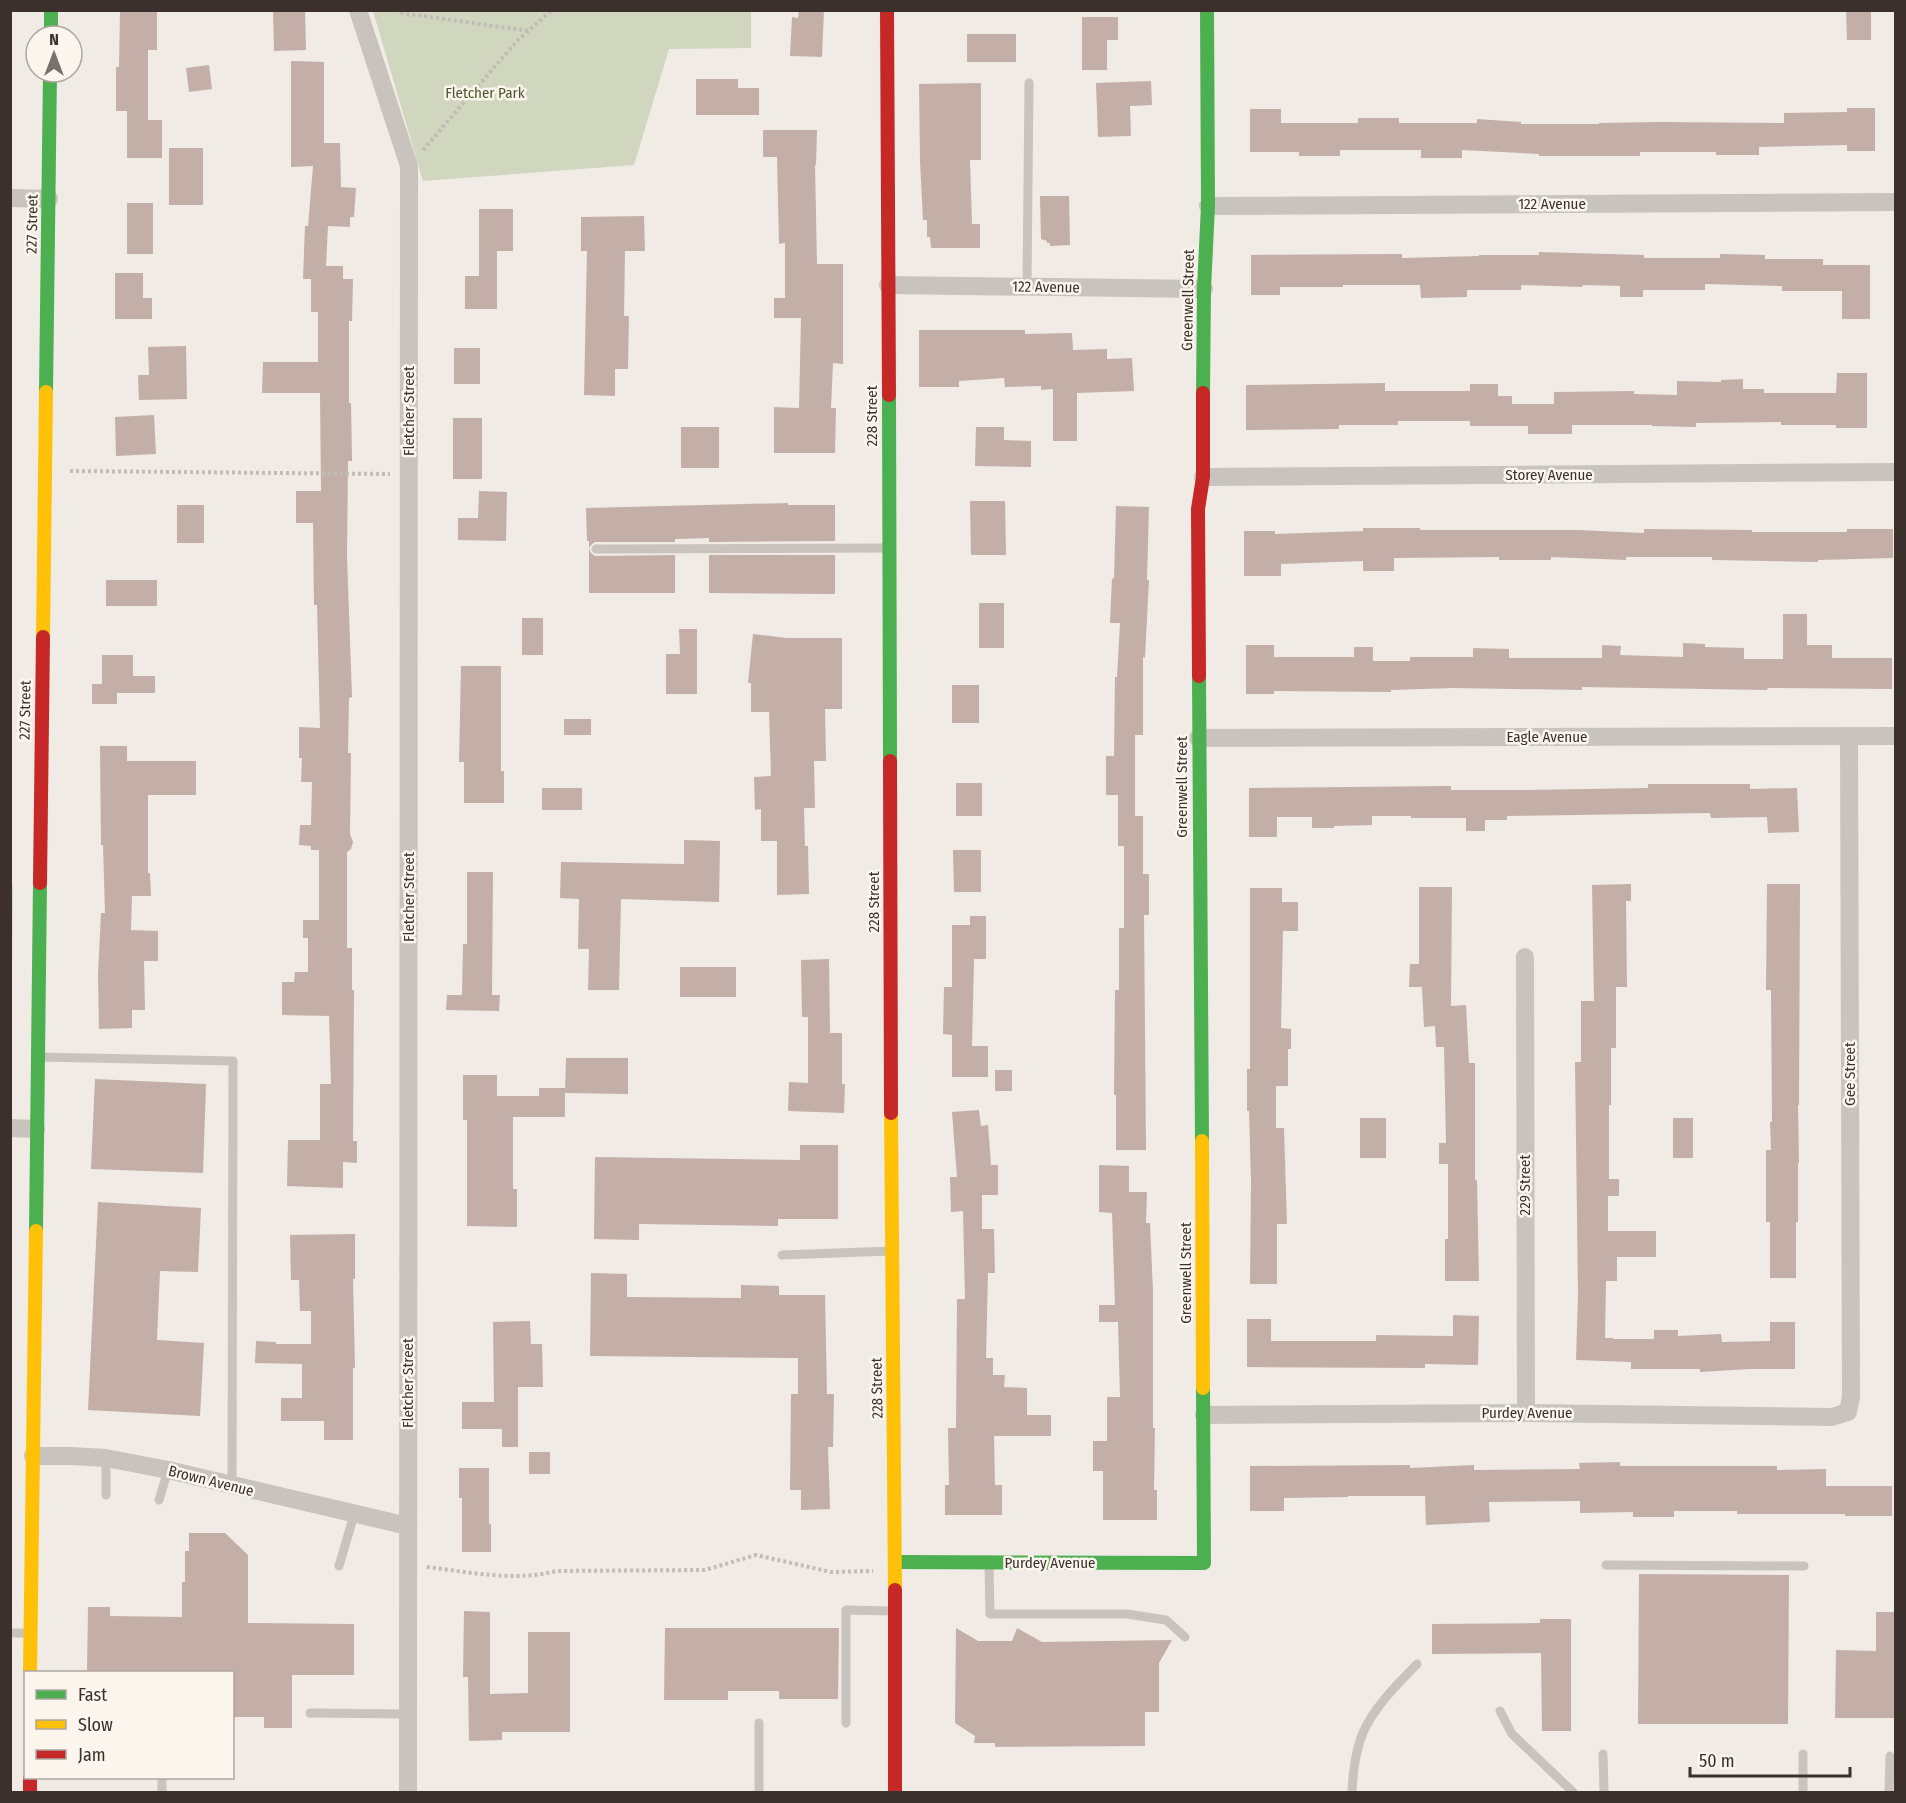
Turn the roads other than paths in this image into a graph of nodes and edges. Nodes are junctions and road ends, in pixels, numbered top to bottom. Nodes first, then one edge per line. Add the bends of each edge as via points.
1 (358, 10) edge
2 (887, 10) edge
3 (1207, 10) edge
4 (1029, 83) dead end
5 (50, 84) edge
6 (10, 198) edge
7 (49, 199) junction
8 (1896, 202) edge
9 (1208, 206) junction
10 (888, 285) junction
11 (1027, 287) junction
12 (1204, 289) junction
13 (1896, 472) edge
14 (1203, 477) junction
15 (890, 548) junction
16 (596, 549) dead end
17 (1849, 736) junction
18 (1896, 736) edge
19 (1198, 738) junction
20 (1525, 957) dead end
21 (37, 1057) junction
22 (10, 1128) edge
23 (36, 1128) junction
24 (892, 1251) junction
25 (782, 1255) dead end
26 (1848, 1412) joint
27 (1526, 1413) junction
28 (1204, 1415) junction
29 (27, 1456) junction
30 (106, 1458) junction
31 (168, 1470) junction
32 (232, 1486) junction
33 (106, 1496) dead end
34 (159, 1500) dead end
35 (354, 1515) junction
36 (408, 1526) junction
37 (989, 1563) junction
38 (1204, 1563) joint
39 (1606, 1564) dead end
40 (339, 1566) dead end
41 (895, 1566) junction
42 (1804, 1566) dead end
43 (895, 1611) junction
44 (10, 1633) edge
45 (30, 1633) junction
46 (1185, 1637) dead end
47 (1418, 1664) dead end
48 (30, 1671) edge
49 (1500, 1711) dead end
50 (310, 1713) dead end
51 (408, 1714) junction
52 (759, 1723) dead end
53 (846, 1723) dead end
54 (1604, 1754) dead end
55 (1803, 1754) dead end
56 (1890, 1756) dead end
57 (408, 1792) edge
58 (759, 1792) edge
59 (895, 1792) edge
60 (1352, 1792) edge
61 (1573, 1792) edge
62 (1604, 1792) edge
63 (1803, 1792) edge
64 (1889, 1792) edge

1 - 36 street, Fletcher Street via 409,166
2 - 10 street, 228 Street
3 - 9 street, Greenwell Street
4 - 11 lane
5 - 7 street, 227 Street
6 - 7 street
7 - 21 street, 227 Street
8 - 9 street, 122 Avenue
9 - 12 street, Greenwell Street
10 - 11 street, 122 Avenue
10 - 15 street, 228 Street
11 - 12 street, 122 Avenue
12 - 14 street, Greenwell Street
13 - 14 street, Storey Avenue
14 - 19 street, Greenwell Street via 1198,509
15 - 16 lane
15 - 24 street, 228 Street
17 - 18 street, Eagle Avenue
17 - 19 street, Eagle Avenue
17 - 26 street, Gee Street
19 - 28 street, Greenwell Street
20 - 27 street, 229 Street
21 - 23 street, 227 Street
21 - 32 lane via 233,1061
22 - 23 street
23 - 29 street, 227 Street
24 - 25 lane
24 - 41 street, 228 Street
26 - 27 street, Purdey Avenue via 1832,1417
27 - 28 street, Purdey Avenue
28 - 38 street, Greenwell Street
29 - 30 street, Brown Avenue
29 - 45 street, 227 Street
30 - 31 street, Brown Avenue
30 - 33 lane
31 - 32 street, Brown Avenue
31 - 34 lane
32 - 35 street, Brown Avenue
35 - 36 street, Brown Avenue
35 - 40 lane
36 - 51 street, Fletcher Street
37 - 38 street, Purdey Avenue
37 - 41 street, Purdey Avenue
37 - 46 lane via 990,1614 1127,1614 1166,1620
39 - 42 lane
41 - 43 street, 228 Street
43 - 53 lane via 846,1611
43 - 59 street, 228 Street
44 - 45 lane
45 - 48 street, 227 Street
47 - 60 lane via 1368,1722 1358,1752
49 - 61 lane via 1512,1734
50 - 51 lane
51 - 57 street, Fletcher Street
52 - 58 lane
54 - 62 lane
55 - 63 lane
56 - 64 lane

